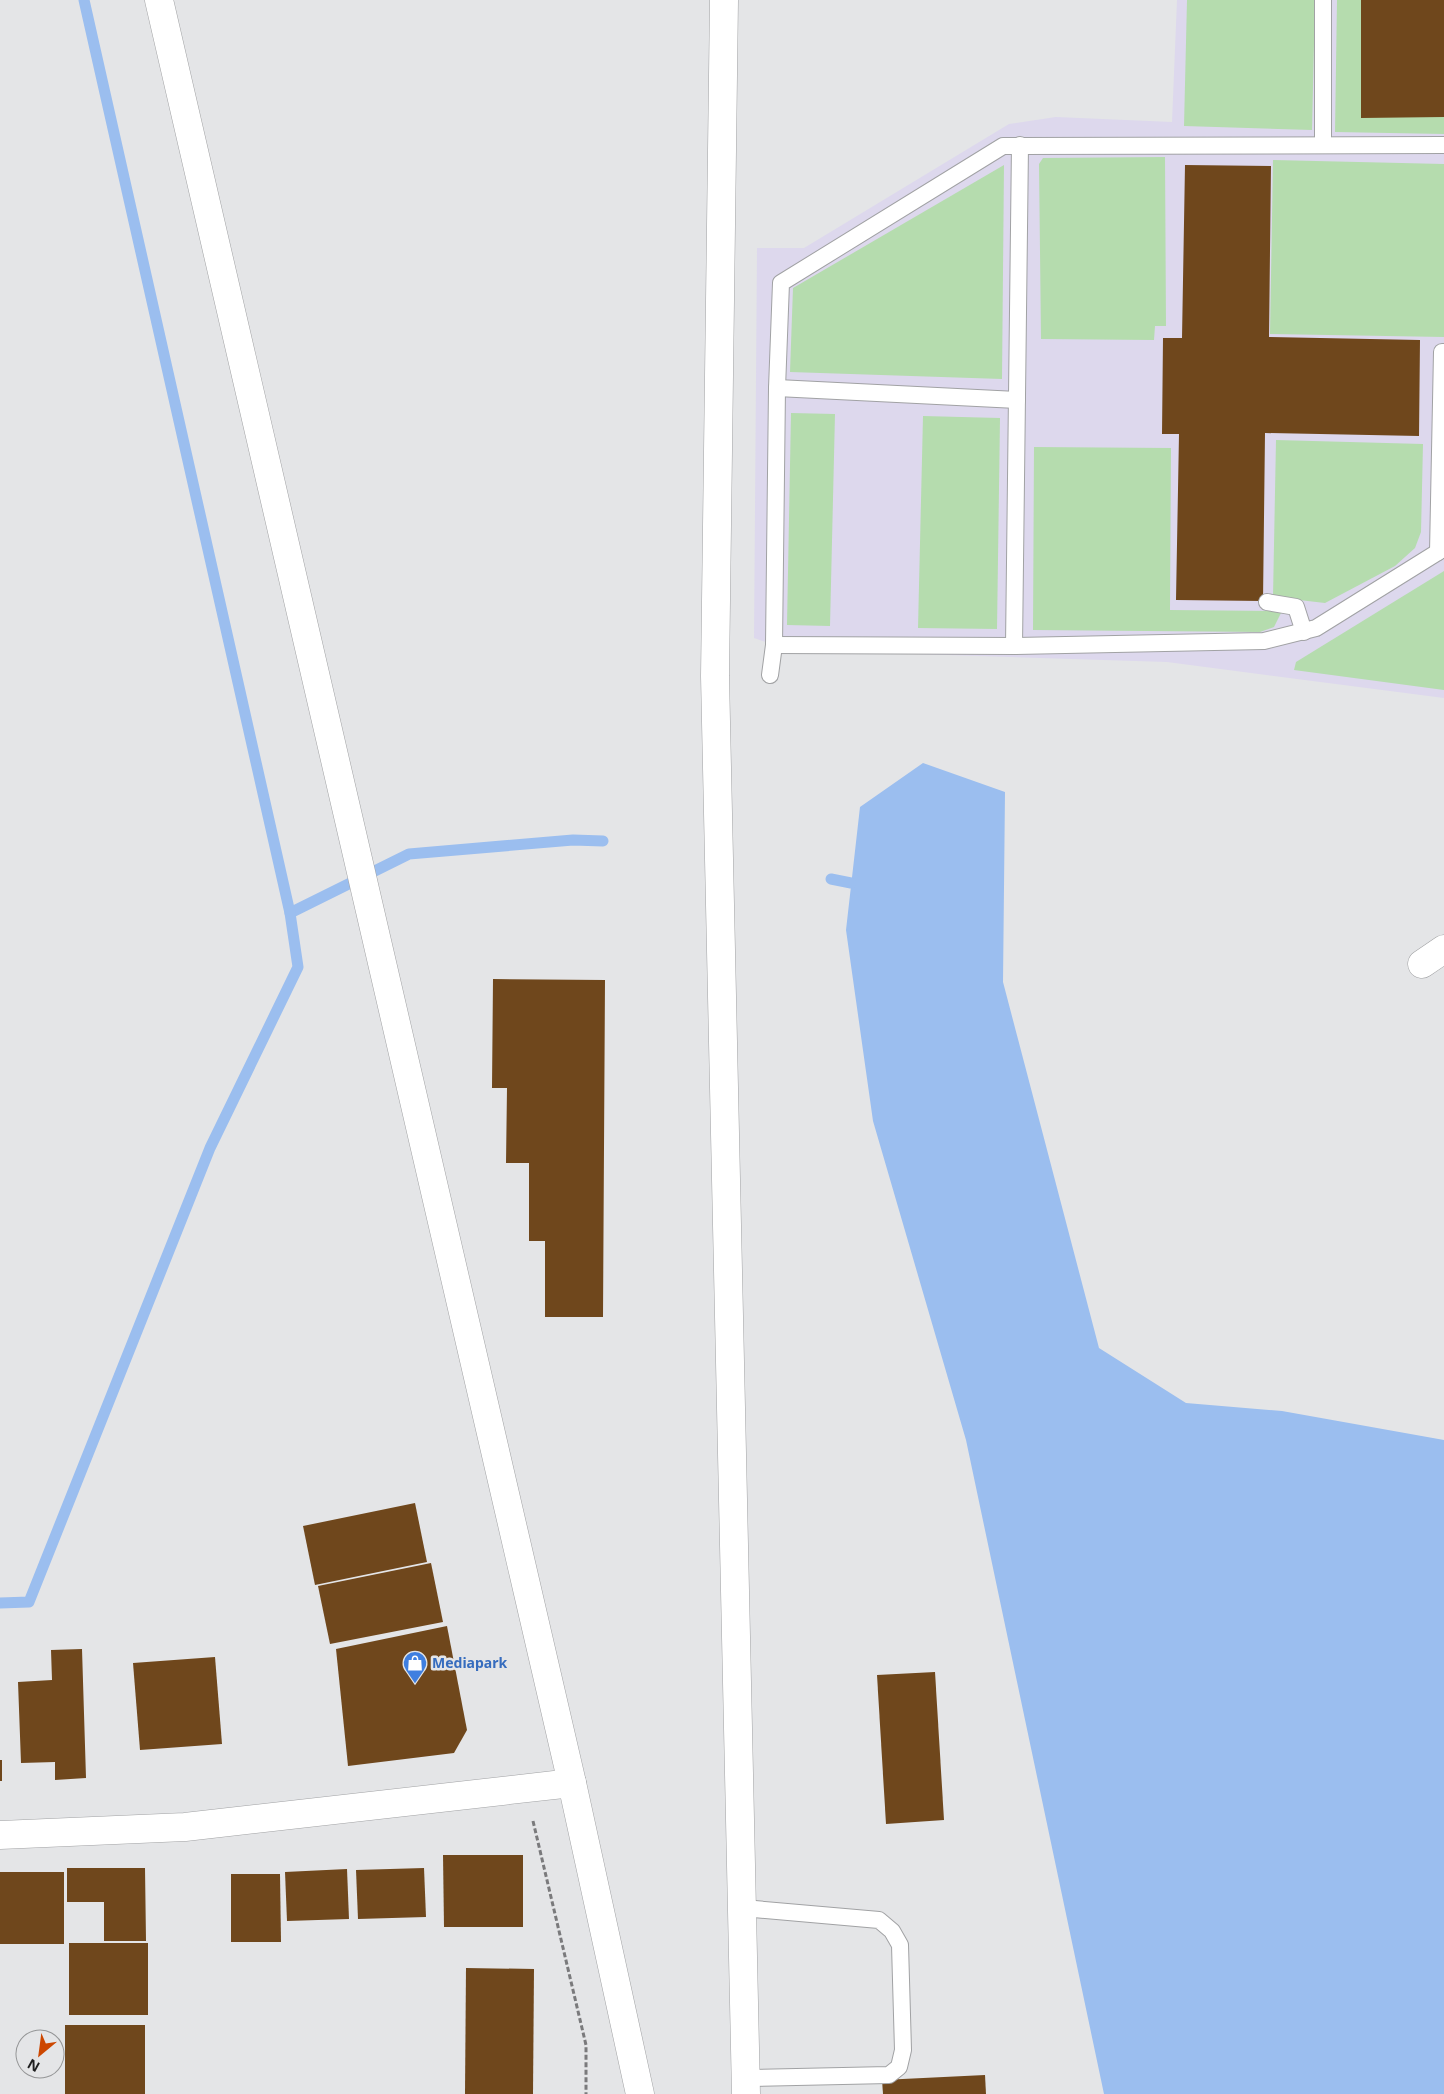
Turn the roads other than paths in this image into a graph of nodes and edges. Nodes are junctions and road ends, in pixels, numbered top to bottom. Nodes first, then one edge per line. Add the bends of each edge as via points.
1 (159, 0) edge
2 (724, 0) edge
3 (1323, 0) edge
4 (1020, 145) junction
5 (1323, 145) junction
6 (1444, 145) edge
7 (1444, 352) edge
8 (777, 388) junction
9 (1017, 400) junction
10 (1441, 549) edge
11 (1267, 602) dead end
12 (1304, 632) junction
13 (774, 645) junction
14 (1014, 646) junction
15 (770, 675) dead end
16 (1444, 949) edge
17 (1422, 964) dead end
18 (572, 1783) junction
19 (0, 1834) edge
20 (743, 1908) junction
21 (747, 2086) edge
22 (640, 2094) edge

1 - 18 street
2 - 20 street via 715,676
3 - 5 lane
4 - 5 lane
4 - 8 lane via 1003,146 781,283
4 - 9 lane
5 - 6 lane
7 - 10 lane
8 - 9 lane
8 - 13 lane
9 - 14 lane
10 - 12 lane via 1316,628
11 - 12 lane via 1296,607
12 - 14 lane via 1264,642
13 - 14 lane
13 - 15 lane
16 - 17 street
18 - 19 street via 185,1828
18 - 22 street
20 - 21 street
20 - 21 lane via 879,1920 892,1931 900,1945 903,2050 899,2067 889,2075

